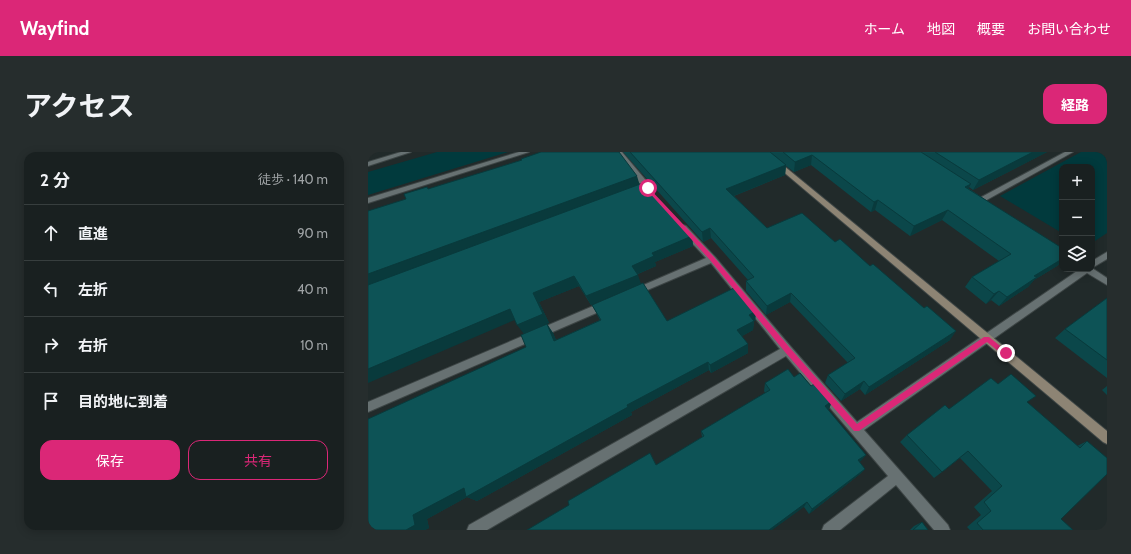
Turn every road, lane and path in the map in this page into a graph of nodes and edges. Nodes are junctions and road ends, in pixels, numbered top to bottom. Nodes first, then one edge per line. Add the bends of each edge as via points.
1 (380, 152) edge
2 (408, 152) edge
3 (526, 152) edge
4 (618, 152) edge
5 (762, 152) edge
6 (1070, 152) edge
7 (382, 160) junction
8 (368, 164) edge
9 (658, 200) edge
10 (980, 200) edge
11 (368, 201) edge
12 (674, 218) edge
13 (1107, 255) edge
14 (712, 259) junction
15 (1095, 263) edge
16 (1083, 272) edge
17 (1092, 272) edge
18 (1107, 282) edge
19 (987, 339) junction
20 (788, 350) junction
21 (368, 407) edge
22 (856, 429) junction
23 (1107, 438) edge
24 (897, 477) junction
25 (474, 530) edge
26 (829, 530) edge
27 (943, 530) edge

1 - 7 street
2 - 7 street
3 - 11 street
4 - 9 street via 644,189
5 - 19 street
6 - 10 street
7 - 8 street
12 - 14 street
13 - 15 street
14 - 20 street
14 - 21 street
16 - 19 street
17 - 18 street
19 - 22 street
19 - 23 street
20 - 22 street
20 - 25 street
22 - 24 street
24 - 26 street
24 - 27 street

